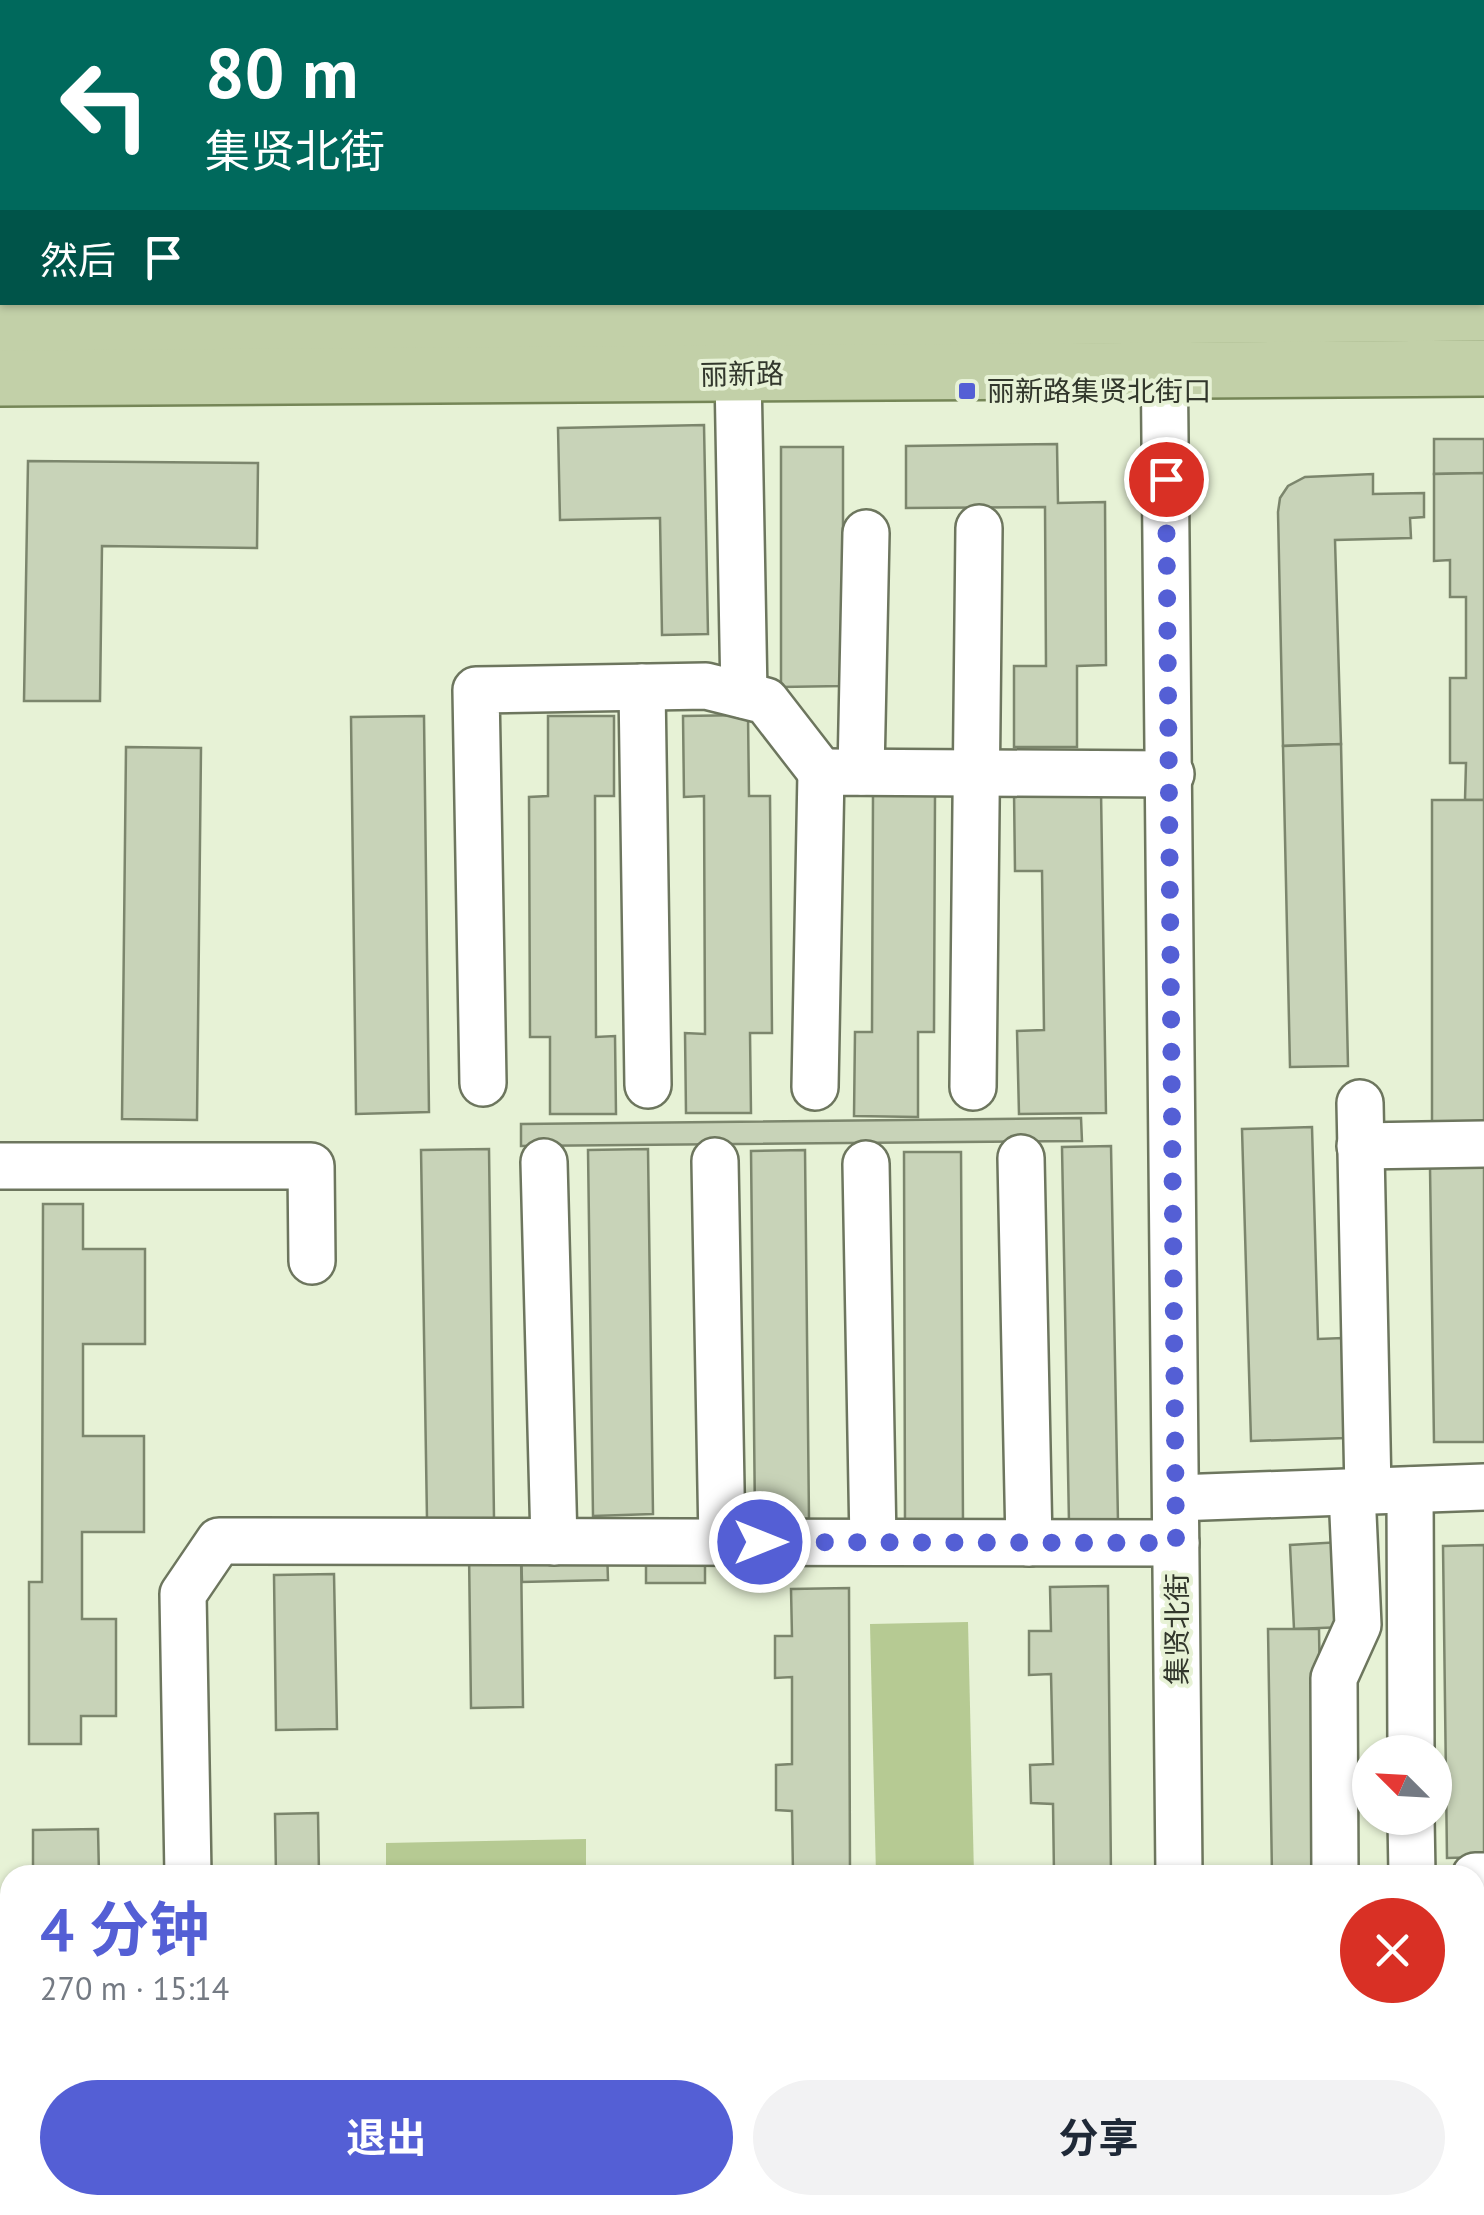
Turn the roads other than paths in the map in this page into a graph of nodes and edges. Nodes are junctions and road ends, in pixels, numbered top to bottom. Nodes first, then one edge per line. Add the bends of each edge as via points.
1 (1164, 308) edge
2 (406, 313) edge
3 (1484, 313) edge
4 (0, 326) edge
5 (1484, 368) edge
6 (1164, 369) junction
7 (738, 374) junction
8 (407, 377) junction
9 (0, 378) edge
10 (979, 528) dead end
11 (866, 533) dead end
12 (642, 687) junction
13 (744, 695) junction
14 (841, 772) junction
15 (976, 773) junction
16 (1171, 774) junction
17 (483, 1082) dead end
18 (648, 1085) dead end
19 (815, 1088) dead end
20 (974, 1088) dead end
21 (1484, 1144) edge
22 (1021, 1158) dead end
23 (715, 1161) dead end
24 (544, 1162) dead end
25 (866, 1164) dead end
26 (0, 1166) edge
27 (312, 1262) dead end
28 (1484, 1487) edge
29 (1376, 1491) junction
30 (1176, 1498) junction
31 (554, 1542) junction
32 (722, 1542) junction
33 (873, 1542) junction
34 (1029, 1543) junction
35 (1176, 1543) junction
36 (1409, 1735) edge
37 (1412, 1835) edge
38 (188, 1865) edge
39 (1179, 1865) edge
40 (1336, 1865) edge
41 (1412, 1865) edge

1 - 2 main road, 丽新路
1 - 3 main road, 丽新路
1 - 6 street, 集贤北街
2 - 4 main road, 丽新路
2 - 8 street
5 - 6 main road, 丽新路
6 - 7 main road, 丽新路
6 - 16 street, 集贤北街
7 - 8 main road, 丽新路
7 - 13 street
8 - 9 main road, 丽新路
10 - 15 street
11 - 14 street
12 - 13 street via 706,686
12 - 17 street via 476,690
12 - 18 street
13 - 14 street via 766,701
14 - 15 street
14 - 19 street
15 - 16 street
15 - 20 street
16 - 30 street, 集贤北街
21 - 29 street via 1360,1124
22 - 34 street
23 - 32 street
24 - 31 street
25 - 33 street
26 - 27 street via 311,1166
28 - 29 street
29 - 30 street
29 - 36 street
29 - 40 street via 1358,1625 1334,1678
30 - 35 street, 集贤北街
31 - 32 street
31 - 38 street via 218,1542 183,1594
32 - 33 street
33 - 34 street
34 - 35 street
35 - 39 street, 集贤北街
37 - 41 street

